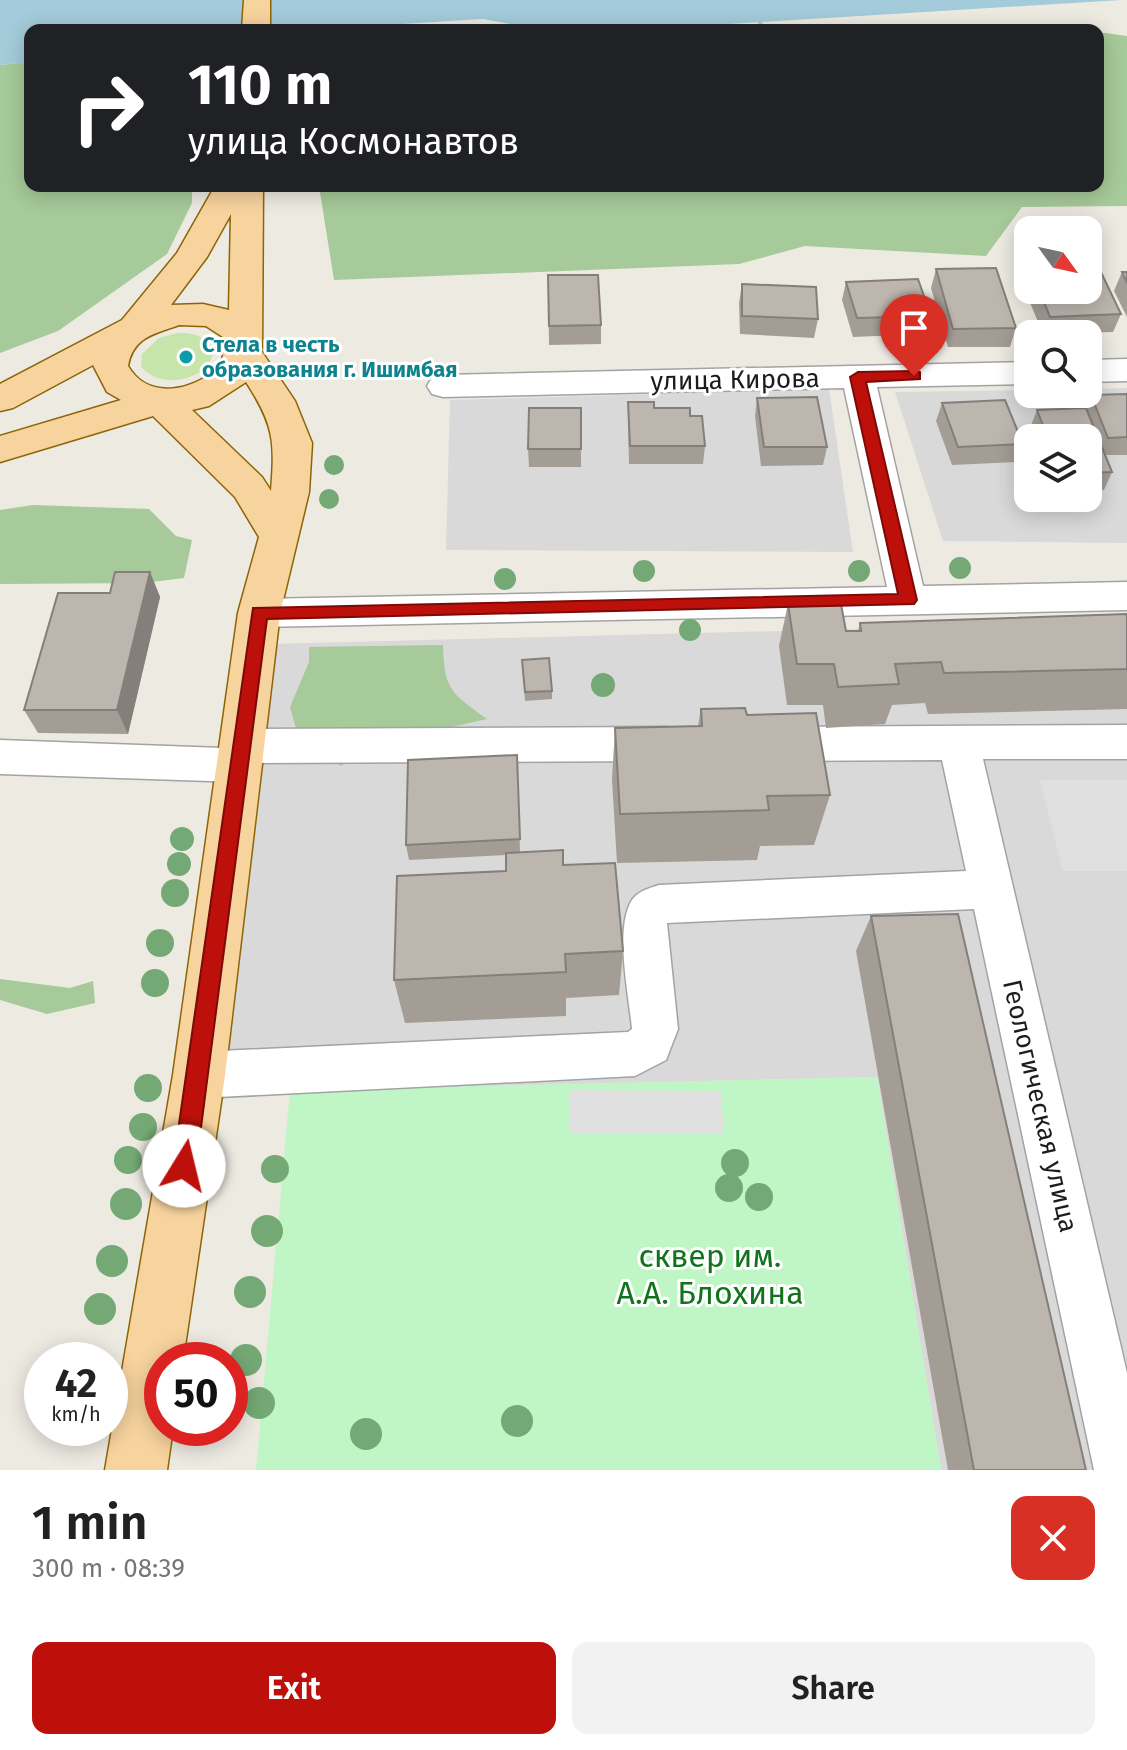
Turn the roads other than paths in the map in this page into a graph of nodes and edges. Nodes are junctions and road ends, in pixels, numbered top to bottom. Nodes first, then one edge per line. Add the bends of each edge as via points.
1 (257, 0) edge
2 (256, 24) edge
3 (228, 192) edge
4 (247, 192) edge
5 (134, 328) junction
6 (245, 353) junction
7 (1127, 370) edge
8 (1102, 371) edge
9 (1014, 373) edge
10 (858, 377) junction
11 (443, 386) dead end
12 (0, 399) edge
13 (160, 401) junction
14 (0, 449) edge
15 (277, 534) junction
16 (1127, 596) edge
17 (908, 600) junction
18 (259, 613) junction
19 (1127, 742) edge
20 (959, 743) junction
21 (240, 756) junction
22 (0, 757) edge
23 (991, 889) junction
24 (199, 1075) junction
25 (136, 1470) edge
26 (1122, 1470) edge

1 - 2 main road
3 - 5 main road via 191,257
4 - 6 main road
5 - 6 main road via 176,314 218,318 243,339
5 - 12 main road
5 - 13 main road via 111,353 113,379 123,390
6 - 13 main road via 239,368 206,393
6 - 15 main road via 277,401 293,443 290,492
7 - 8 street
9 - 10 street, улица Кирова
10 - 11 street, улица Кирова
10 - 17 street
13 - 14 main road
13 - 15 main road via 249,487
15 - 18 main road
16 - 17 street
17 - 18 street
18 - 21 main road
19 - 20 street
20 - 21 street
20 - 23 street, Геологическая улица
21 - 22 street
21 - 24 main road
23 - 24 street via 659,904 649,911 645,924 655,1029 650,1044 635,1054
23 - 26 street, Геологическая улица
24 - 25 main road

